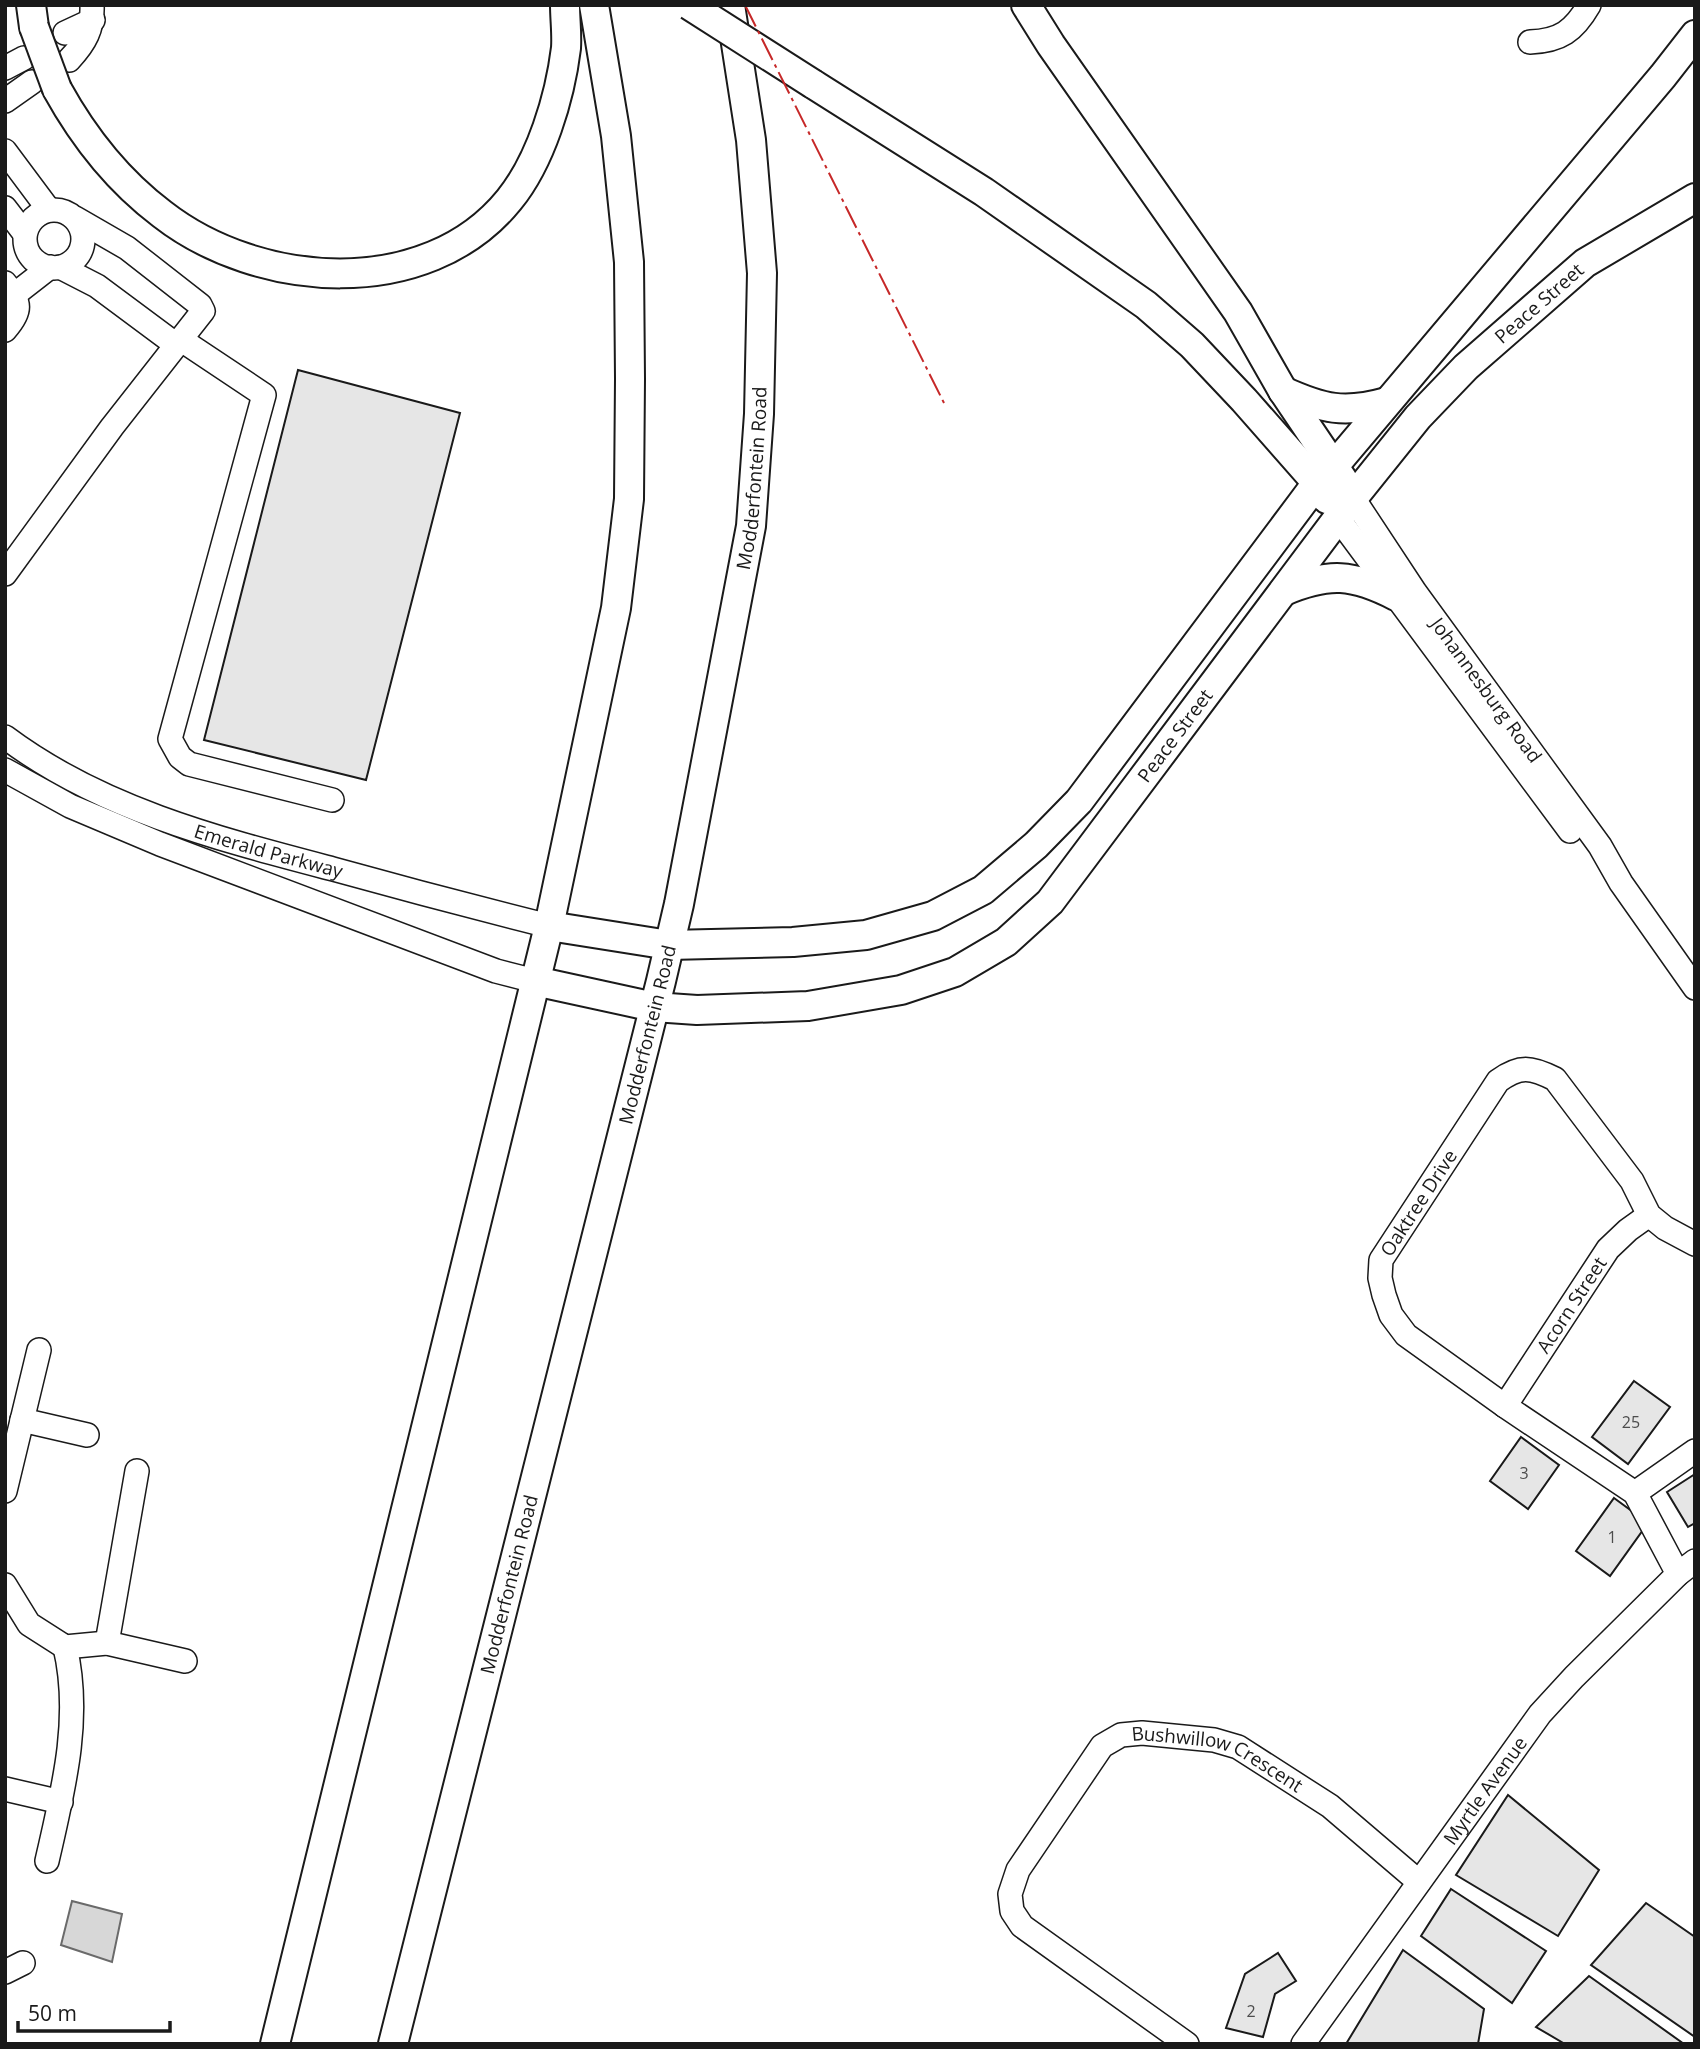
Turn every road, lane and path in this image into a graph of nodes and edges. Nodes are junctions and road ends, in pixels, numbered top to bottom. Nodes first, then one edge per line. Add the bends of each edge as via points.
1 (565, 5) edge
2 (594, 5) edge
3 (689, 5) edge
4 (730, 5) edge
5 (1026, 5) edge
6 (1589, 5) edge
7 (92, 12) edge
8 (33, 16) edge
9 (65, 33) dead end
10 (1695, 35) edge
11 (1530, 42) dead end
12 (69, 60) dead end
13 (45, 85) junction
14 (5, 101) edge
15 (5, 151) edge
16 (1695, 198) edge
17 (5, 208) edge
18 (48, 210) junction
19 (79, 227) junction
20 (26, 234) junction
21 (56, 264) junction
22 (10, 289) edge
23 (5, 330) edge
24 (180, 339) junction
25 (1283, 391) junction
26 (1387, 402) junction
27 (1325, 474) junction
28 (1346, 508) junction
29 (5, 574) edge
30 (1284, 591) junction
31 (1396, 596) junction
32 (5, 737) edge
33 (5, 770) edge
34 (332, 800) dead end
35 (1621, 883) junction
36 (549, 926) junction
37 (669, 945) junction
38 (535, 981) junction
39 (1695, 988) edge
40 (654, 1007) junction
41 (1649, 1215) junction
42 (1695, 1244) edge
43 (38, 1350) dead end
44 (1505, 1406) junction
45 (22, 1420) junction
46 (87, 1435) dead end
47 (1695, 1451) edge
48 (137, 1471) dead end
49 (5, 1491) edge
50 (1635, 1493) junction
51 (1687, 1567) edge
52 (6, 1581) edge
53 (107, 1643) junction
54 (65, 1647) junction
55 (185, 1661) dead end
56 (5, 1788) edge
57 (61, 1802) junction
58 (47, 1861) dead end
59 (1419, 1882) junction
60 (275, 2044) edge
61 (393, 2044) edge
62 (1187, 2044) edge
63 (1303, 2044) edge

1 - 13 main road via 566,46 555,99 537,153 509,200 453,245 384,271 348,275 310,272 228,251 196,236 128,186
2 - 36 main road via 616,136 629,262 629,499 616,608
3 - 27 main road, bridge via 984,192 1146,305
4 - 37 main road, Modderfontein Road via 751,140 762,273 759,414 751,526
5 - 25 main road via 1238,312
6 - 11 street via 1578,24 1561,36
7 - 9 street
7 - 12 street via 82,46
8 - 13 main road, bridge
10 - 26 main road
13 - 14 street
15 - 18 street
16 - 28 main road, Peace Street via 1586,263 1517,321 1418,417
17 - 20 street
18 - 19 street via 67,213
18 - 20 street via 33,218
19 - 21 street via 80,252
19 - 24 street via 127,248 201,305 202,314
20 - 21 street via 27,250
21 - 22 street
21 - 24 street
22 - 23 street via 18,312
24 - 29 street
24 - 34 street via 264,395 170,739 189,764
25 - 26 main road via 1349,411
25 - 27 main road
26 - 27 main road
27 - 28 main road
27 - 37 main road via 1079,800 1037,845 983,890 933,916 866,934 793,942
28 - 30 main road, Peace Street
28 - 31 street, Johannesburg Road
28 - 35 street, Johannesburg Road via 1415,592 1600,846
30 - 31 main road via 1335,576 1373,584
30 - 40 main road, Peace Street via 1051,902 1006,942 955,972 901,990 808,1006
31 - 35 street, Johannesburg Road via 1574,836
32 - 36 street, Emerald Parkway via 80,783 190,830
33 - 38 street, Emerald Parkway via 70,806 160,844 496,971
35 - 39 street, Johannesburg Road
36 - 37 main road
36 - 38 main road
37 - 40 main road, Modderfontein Road
38 - 40 main road, Peace Street
38 - 60 main road
40 - 61 main road, Modderfontein Road
41 - 42 street, Oaktree Drive
41 - 44 street, Acorn Street via 1608,1249
41 - 44 street, Oaktree Drive via 1632,1181 1555,1079 1525,1068 1497,1081 1381,1260 1380,1278 1391,1315 1406,1335
43 - 45 street
44 - 50 street, Oaktree Drive
45 - 46 street
45 - 49 street
47 - 50 street
48 - 53 street
50 - 51 street, Oaktree Drive
51 - 59 street, Myrtle Avenue via 1540,1714
52 - 54 street via 29,1624
53 - 54 street
53 - 55 street
54 - 57 street via 71,1701
56 - 57 street
57 - 58 street
59 - 62 street, Bushwillow Crescent via 1330,1806 1238,1747 1142,1733 1121,1735 1102,1746 1018,1870 1010,1894 1012,1911 1022,1926
59 - 63 street, Myrtle Avenue

